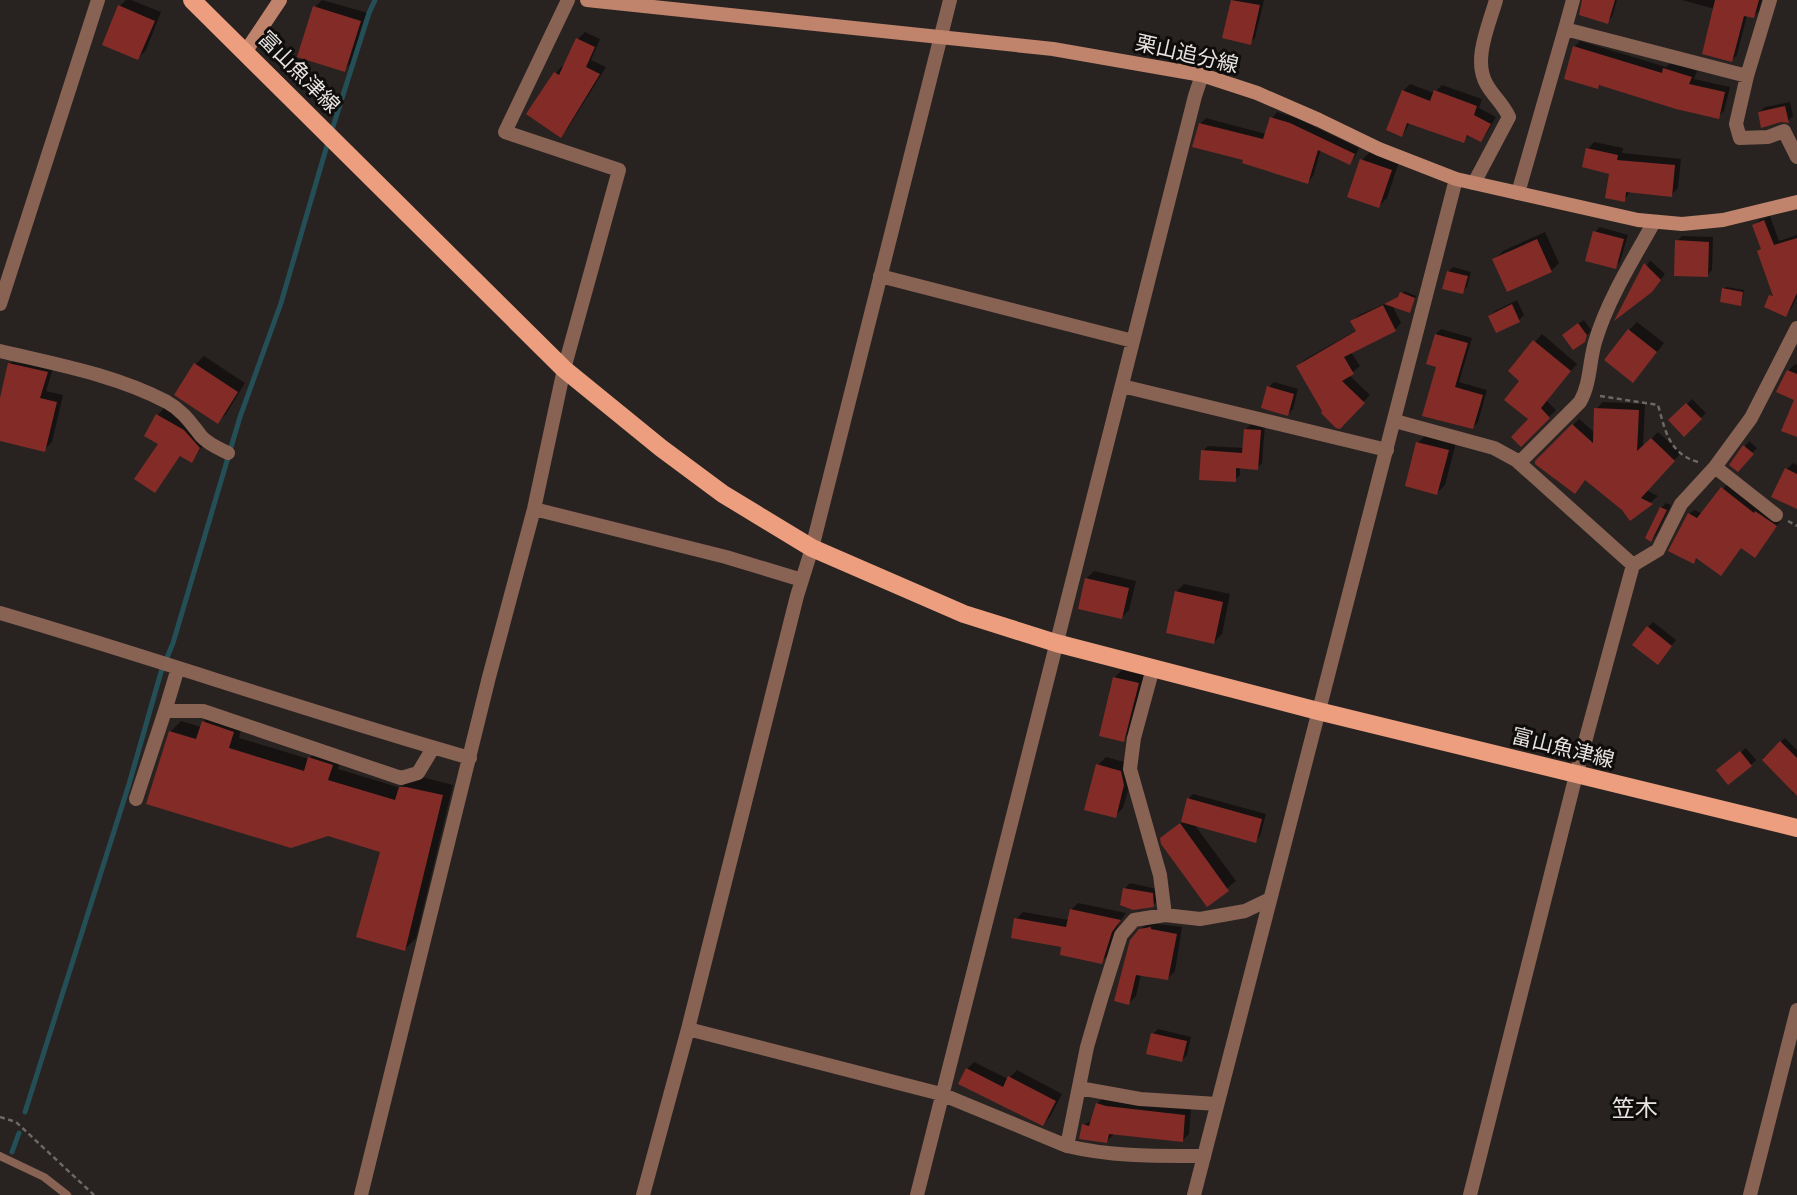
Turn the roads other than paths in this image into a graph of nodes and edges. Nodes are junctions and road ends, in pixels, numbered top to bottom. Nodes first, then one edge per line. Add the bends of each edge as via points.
1 (98, 0) edge
2 (192, 0) edge
3 (279, 0) edge
4 (568, 0) edge
5 (587, 0) edge
6 (950, 0) edge
7 (1496, 0) edge
8 (1573, 0) edge
9 (1770, 0) edge
10 (660, 4) edge
11 (1566, 29) junction
12 (941, 37) junction
13 (246, 51) junction
14 (1202, 75) junction
15 (1747, 76) junction
16 (1797, 157) edge
17 (1455, 178) junction
18 (1474, 183) junction
19 (1518, 193) junction
20 (1797, 202) edge
21 (1654, 222) junction
22 (880, 276) junction
23 (0, 304) edge
24 (1797, 328) edge
25 (1133, 341) junction
26 (0, 351) edge
27 (1791, 354) edge
28 (564, 369) junction
29 (1122, 386) junction
30 (1395, 421) junction
31 (1387, 450) junction
32 (228, 453) dead end
33 (1519, 463) junction
34 (1715, 467) junction
35 (534, 509) junction
36 (1776, 515) dead end
37 (812, 548) junction
38 (1633, 565) junction
39 (802, 580) junction
40 (0, 613) edge
41 (1056, 643) junction
42 (178, 668) junction
43 (1153, 668) junction
44 (165, 711) junction
45 (1318, 711) junction
46 (433, 748) junction
47 (470, 758) junction
48 (1576, 775) junction
49 (136, 799) dead end
50 (1797, 828) edge
51 (1270, 900) junction
52 (1165, 915) junction
53 (1797, 1010) edge
54 (688, 1029) junction
55 (1079, 1088) junction
56 (941, 1094) junction
57 (1217, 1104) junction
58 (1067, 1146) junction
59 (0, 1156) edge
60 (1204, 1156) junction
61 (67, 1195) edge
62 (361, 1195) edge
63 (643, 1195) edge
64 (917, 1195) edge
65 (1194, 1195) edge
66 (1470, 1195) edge
67 (1750, 1195) edge

1 - 23 street
2 - 13 main road, 富山魚津線
3 - 13 main road
4 - 28 street via 505,132 619,170
5 - 10 main road, 栗山追分線
6 - 12 street
7 - 18 street via 1481,64 1486,84 1509,117
8 - 11 street
9 - 15 street
10 - 12 main road, 栗山追分線
11 - 15 street
11 - 19 street
12 - 14 main road, 栗山追分線 via 1054,49
12 - 22 street
13 - 28 main road, 富山魚津線
14 - 17 main road, 栗山追分線 via 1257,93
14 - 25 street
15 - 16 street via 1736,124 1740,138 1784,131
17 - 18 main road, 栗山追分線
17 - 30 street
18 - 19 main road, 栗山追分線
19 - 21 main road, 栗山追分線
20 - 21 main road, 栗山追分線 via 1723,220
21 - 33 street via 1596,337 1585,394
22 - 25 street
22 - 37 street
24 - 27 street
25 - 29 street
26 - 32 street via 98,376 168,403 191,420 211,445
27 - 34 street
28 - 35 street
28 - 37 main road, 富山魚津線 via 723,494
29 - 31 street
29 - 41 street
30 - 31 street
30 - 33 street via 1494,448
31 - 45 street
33 - 38 street
34 - 36 street
34 - 38 street via 1681,504 1658,550
35 - 39 street via 726,556
35 - 47 street
37 - 39 street
37 - 41 main road, 富山魚津線 via 964,614
38 - 48 street
39 - 54 street
40 - 42 street
41 - 43 main road, 富山魚津線
41 - 56 street
42 - 44 street
42 - 46 street
43 - 45 main road, 富山魚津線
43 - 52 street via 1133,738 1130,769 1160,875
44 - 46 street via 203,711 401,778 418,773
44 - 49 street
45 - 48 main road, 富山魚津線
45 - 51 street
46 - 47 street
47 - 62 street
48 - 50 main road, 富山魚津線
48 - 66 street
51 - 52 street via 1245,911 1200,919
51 - 57 street
52 - 55 street via 1134,919 1121,934
53 - 67 street
54 - 56 street
54 - 63 street
55 - 57 street via 1140,1099
55 - 58 street
56 - 58 street
56 - 64 street
57 - 60 street
58 - 60 street via 1096,1153
59 - 61 lane via 44,1177
60 - 65 street

